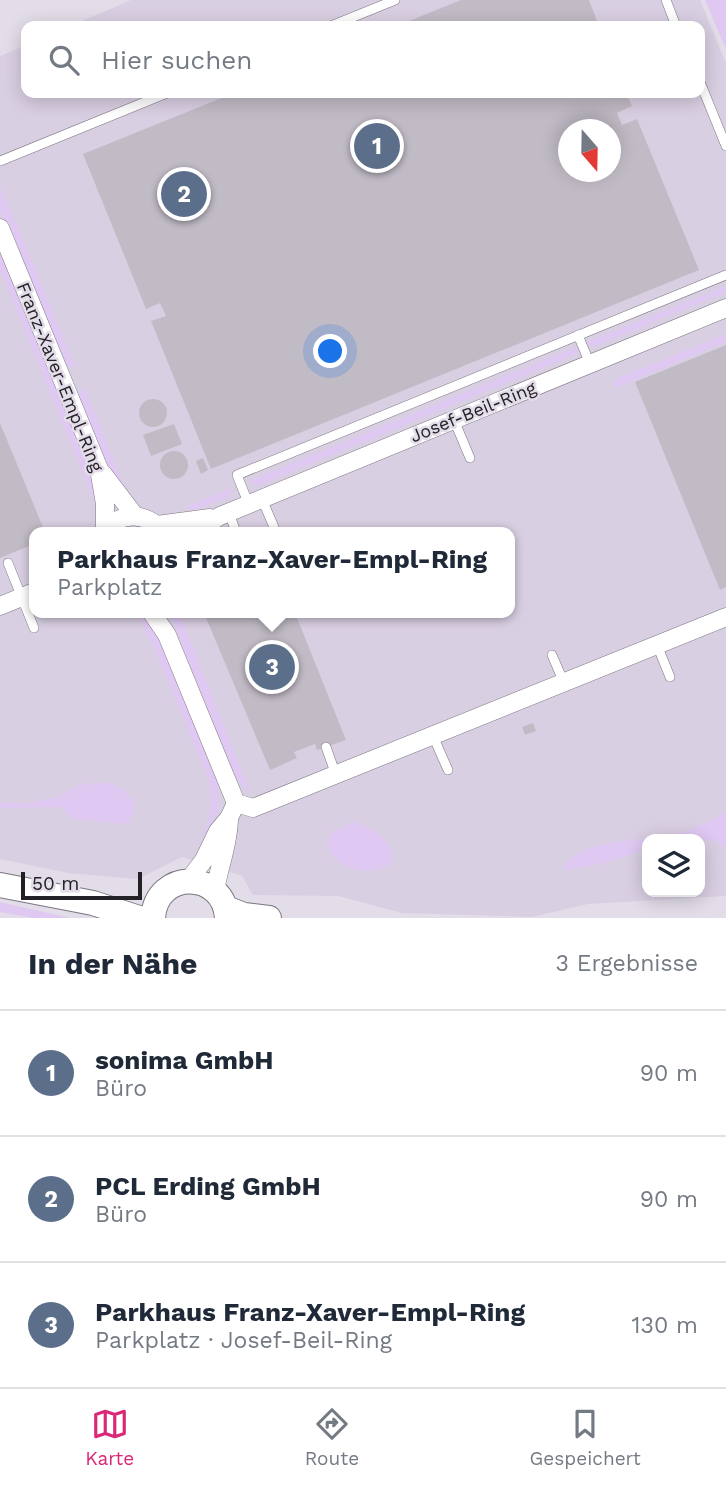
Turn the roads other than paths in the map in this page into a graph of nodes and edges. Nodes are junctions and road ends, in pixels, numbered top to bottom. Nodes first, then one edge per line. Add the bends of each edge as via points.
1 (396, 0) edge
2 (666, 0) edge
3 (344, 21) edge
4 (674, 21) edge
5 (705, 94) edge
6 (155, 98) edge
7 (726, 146) edge
8 (0, 161) edge
9 (0, 228) edge
10 (726, 275) edge
11 (726, 308) edge
12 (578, 335) junction
13 (590, 364) junction
14 (454, 420) junction
15 (470, 458) dead end
16 (99, 469) junction
17 (256, 502) junction
18 (225, 515) junction
19 (135, 516) junction
20 (104, 527) edge
21 (108, 527) edge
22 (158, 527) edge
23 (169, 527) edge
24 (204, 527) edge
25 (233, 527) edge
26 (273, 527) edge
27 (8, 563) dead end
28 (28, 595) edge
29 (0, 606) edge
30 (726, 617) edge
31 (32, 618) edge
32 (155, 618) edge
33 (164, 618) edge
34 (34, 628) dead end
35 (167, 635) junction
36 (657, 645) junction
37 (552, 655) dead end
38 (670, 677) dead end
39 (564, 683) junction
40 (433, 736) junction
41 (326, 747) dead end
42 (447, 770) dead end
43 (336, 775) junction
44 (233, 811) junction
45 (188, 881) junction
46 (0, 885) edge
47 (93, 903) junction
48 (223, 906) edge
49 (155, 909) edge
50 (139, 918) edge
51 (269, 918) edge

1 - 3 lane
2 - 4 lane
5 - 7 lane
6 - 8 lane
9 - 16 street, Franz-Xaver-Empl-Ring
10 - 12 lane
11 - 13 street, Josef-Beil-Ring
12 - 13 lane
12 - 17 lane via 237,475
13 - 14 street, Josef-Beil-Ring
14 - 15 lane
14 - 17 street, Josef-Beil-Ring
16 - 19 street
16 - 20 street, Franz-Xaver-Empl-Ring
17 - 18 street, Josef-Beil-Ring
17 - 26 lane
18 - 23 street, Josef-Beil-Ring
18 - 24 street, Josef-Beil-Ring
18 - 25 lane
19 - 21 street
19 - 22 street
27 - 28 lane
28 - 29 street
30 - 36 street
31 - 34 lane
32 - 35 street
33 - 35 street
35 - 44 street
36 - 38 lane
36 - 39 street
37 - 39 lane
39 - 40 street
40 - 42 lane
40 - 43 street
41 - 43 lane
43 - 44 street via 262,806
44 - 45 street
44 - 48 street via 219,866
45 - 48 street via 202,884
45 - 49 street via 175,885
46 - 47 street
47 - 49 street
47 - 50 street
48 - 51 street

